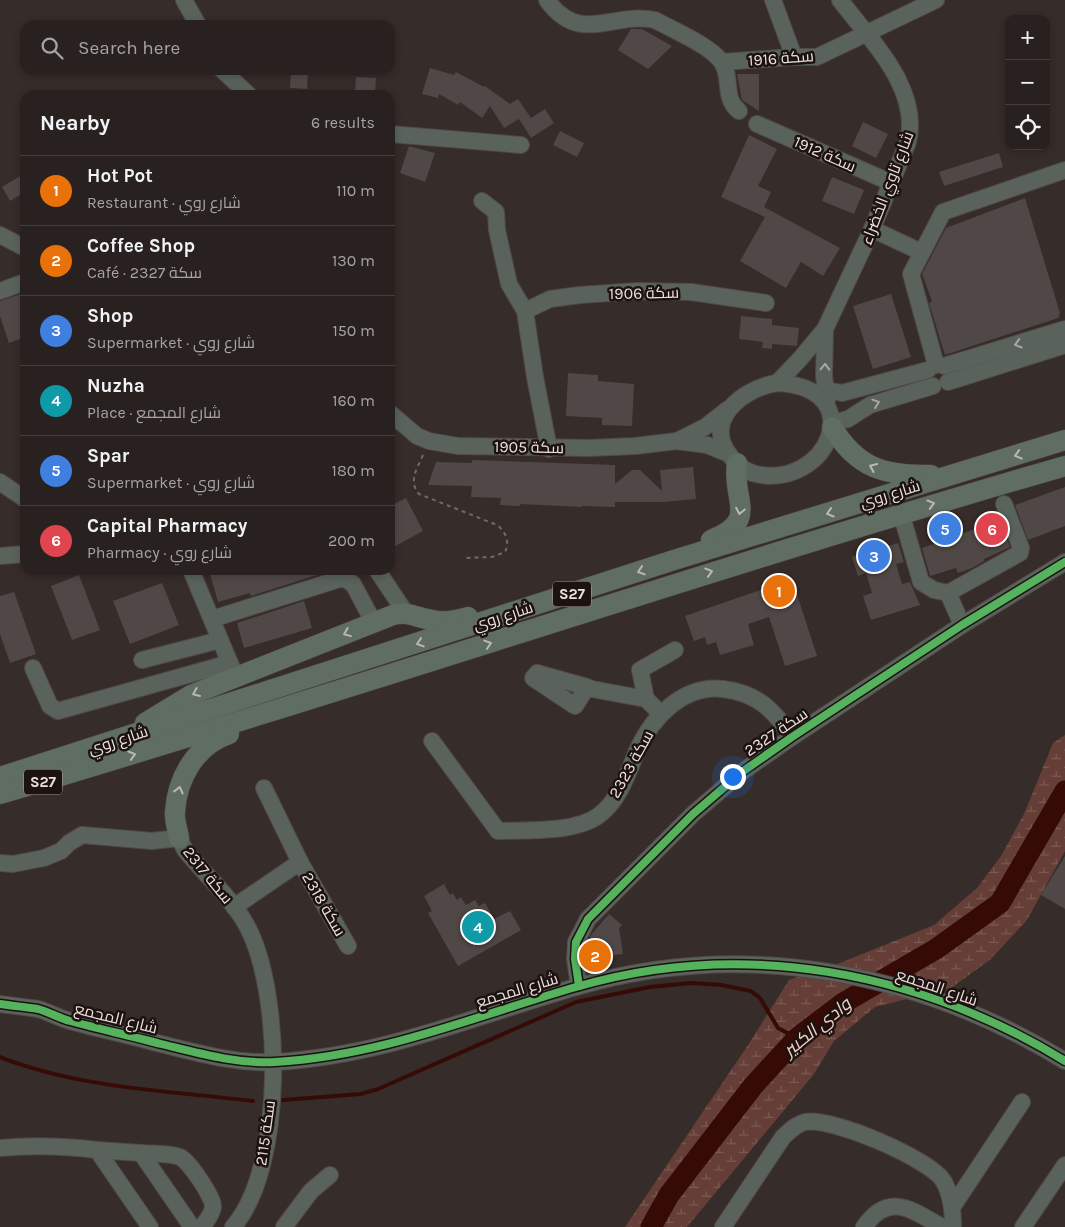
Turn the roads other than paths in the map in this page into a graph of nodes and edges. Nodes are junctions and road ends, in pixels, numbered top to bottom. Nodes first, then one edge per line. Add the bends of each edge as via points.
1 (184, 0) edge
2 (546, 0) edge
3 (773, 0) edge
4 (840, 0) edge
5 (936, 0) edge
6 (195, 20) edge
7 (865, 33) junction
8 (794, 57) junction
9 (722, 62) junction
10 (227, 75) edge
11 (244, 90) edge
12 (739, 111) dead end
13 (757, 124) dead end
14 (395, 134) edge
15 (521, 145) dead end
16 (1065, 170) edge
17 (892, 183) junction
18 (482, 200) dead end
19 (872, 229) junction
20 (0, 235) edge
21 (20, 245) edge
22 (921, 252) junction
23 (20, 284) edge
24 (0, 291) edge
25 (766, 302) dead end
26 (525, 311) junction
27 (825, 328) junction
28 (1065, 329) edge
29 (1065, 345) edge
30 (938, 374) junction
31 (777, 383) junction
32 (826, 398) junction
33 (731, 406) junction
34 (395, 418) edge
35 (832, 425) junction
36 (1065, 440) edge
37 (677, 441) junction
38 (549, 448) junction
39 (733, 459) junction
40 (1065, 466) edge
41 (972, 469) junction
42 (0, 482) edge
43 (20, 496) edge
44 (1004, 504) dead end
45 (901, 513) junction
46 (20, 554) edge
47 (0, 556) edge
48 (674, 560) junction
49 (1065, 562) edge
50 (193, 575) edge
51 (380, 575) edge
52 (948, 593) junction
53 (546, 602) junction
54 (405, 612) junction
55 (212, 619) junction
56 (374, 623) junction
57 (962, 625) junction
58 (220, 640) junction
59 (675, 650) dead end
60 (142, 660) dead end
61 (33, 668) dead end
62 (233, 670) junction
63 (363, 684) junction
64 (587, 688) dead end
65 (646, 699) junction
66 (661, 714) junction
67 (792, 737) junction
68 (432, 741) dead end
69 (80, 753) junction
70 (0, 777) edge
71 (264, 788) dead end
72 (0, 794) edge
73 (179, 838) junction
74 (300, 862) junction
75 (0, 863) edge
76 (234, 907) junction
77 (348, 946) dead end
78 (579, 986) junction
79 (0, 1004) edge
80 (0, 1016) edge
81 (66, 1020) junction
82 (1065, 1061) edge
83 (273, 1062) junction
84 (1022, 1102) dead end
85 (0, 1148) edge
86 (97, 1150) junction
87 (142, 1153) junction
88 (1065, 1165) edge
89 (330, 1176) dead end
90 (953, 1206) junction
91 (150, 1227) edge
92 (192, 1227) edge
93 (202, 1227) edge
94 (233, 1227) edge
95 (284, 1227) edge
96 (723, 1227) edge
97 (864, 1227) edge
98 (942, 1227) edge
99 (953, 1227) edge
100 (1023, 1227) edge

1 - 6 street
2 - 9 street via 559,15 584,25 629,18 654,20 713,53
3 - 8 street
4 - 7 street, شارع تاوي الخضراء
5 - 7 street, سكة 1916
7 - 8 street, سكة 1916 via 817,57
7 - 17 street, شارع تاوي الخضراء via 904,91 911,115 908,142
8 - 9 street, سكة 1916
9 - 12 street via 730,100
10 - 11 street
13 - 17 street, سكة 1912
14 - 15 street
16 - 22 street via 943,212
17 - 19 street, شارع تاوي الخضراء
18 - 26 street via 496,212 509,284
19 - 22 street
19 - 27 street, شارع تاوي الخضراء
20 - 21 street
22 - 30 street via 911,274
23 - 24 street
25 - 26 street, سكة 1906 via 691,292 638,291 550,299
26 - 38 street
27 - 31 street, شارع تاوي الخضراء
32 -> 27 street, شارع تاوي الخضراء
28 -> 30 street
29 - 30 street
30 - 32 street
35 -> 30 street
31 - 32 street via 793,384
31 - 33 street via 754,389
32 - 35 street
33 - 37 street, سكة 1905 via 704,427
33 - 39 street via 724,416 722,432
34 - 38 street, سكة 1905 via 429,441 458,446
35 - 39 street via 821,453 799,470 769,476 754,474
41 -> 35 main road via 907,476 885,472 864,463 848,450
36 -> 41 main road, شارع روي / S27
37 - 38 street, سكة 1905 via 635,446
37 - 39 street, سكة 1905 via 707,445
39 -> 48 main road via 741,503 736,525 726,534 694,546
45 -> 40 main road, شارع روي / S27
41 -> 48 main road, شارع روي / S27
42 - 43 street
44 - 52 street via 1021,548 1020,553
45 - 52 street via 920,582
63 -> 45 main road, شارع روي / S27
46 - 47 street
48 -> 53 main road, شارع روي / S27
49 - 57 street, سكة 2327
50 - 55 street
51 - 54 street
52 - 57 street
53 - 54 main road via 449,621
53 -> 69 main road, شارع روي / S27
54 - 56 main road
55 - 56 street via 343,578 353,584
55 - 58 street
56 -> 62 main road
57 - 67 street, سكة 2327
58 - 60 street
58 - 62 street
59 - 65 street via 640,670
61 - 62 street via 50,706 58,711
62 -> 69 main road via 154,719
72 -> 63 main road, شارع روي / S27
73 -> 63 main road via 174,813 178,792 190,764 201,750 224,735 294,712
64 - 65 street
65 - 66 street
66 - 67 street, سكة 2323 via 675,702 703,688 739,691 777,714
66 - 68 street, سكة 2323 via 608,805 598,816 561,828 498,830
67 - 78 street, سكة 2327 via 742,772 693,814 588,919 576,942
69 - 70 main road, شارع روي / S27
71 - 74 street, سكة 2318
73 - 75 street, سكة 2317 via 152,841 82,836 44,858
73 - 76 street, سكة 2317 via 194,862
74 - 76 street, سكة 2318
74 - 77 street, سكة 2318
76 - 83 street, سكة 2317 via 247,926 264,970 270,1004
78 - 82 street, شارع المجمع via 672,968 779,965 874,980 948,1002 997,1023
78 - 83 street, شارع المجمع via 400,1042 341,1056
79 - 81 street, شارع المجمع via 40,1010
80 - 81 street, شارع المجمع via 48,1022
81 - 83 street, شارع المجمع via 222,1059
83 - 94 street, سكة 2115 via 268,1138 263,1161 249,1202
84 - 90 street
85 - 86 street via 34,1145
86 - 87 street
86 - 91 street
87 - 92 street
87 - 93 street via 175,1155 189,1165 213,1200 213,1208
88 - 100 street
89 - 95 street via 311,1191
90 - 96 street via 944,1180 932,1168 856,1131 806,1122 796,1125 783,1137
90 - 99 street
97 - 98 street via 879,1210 893,1206 908,1208

